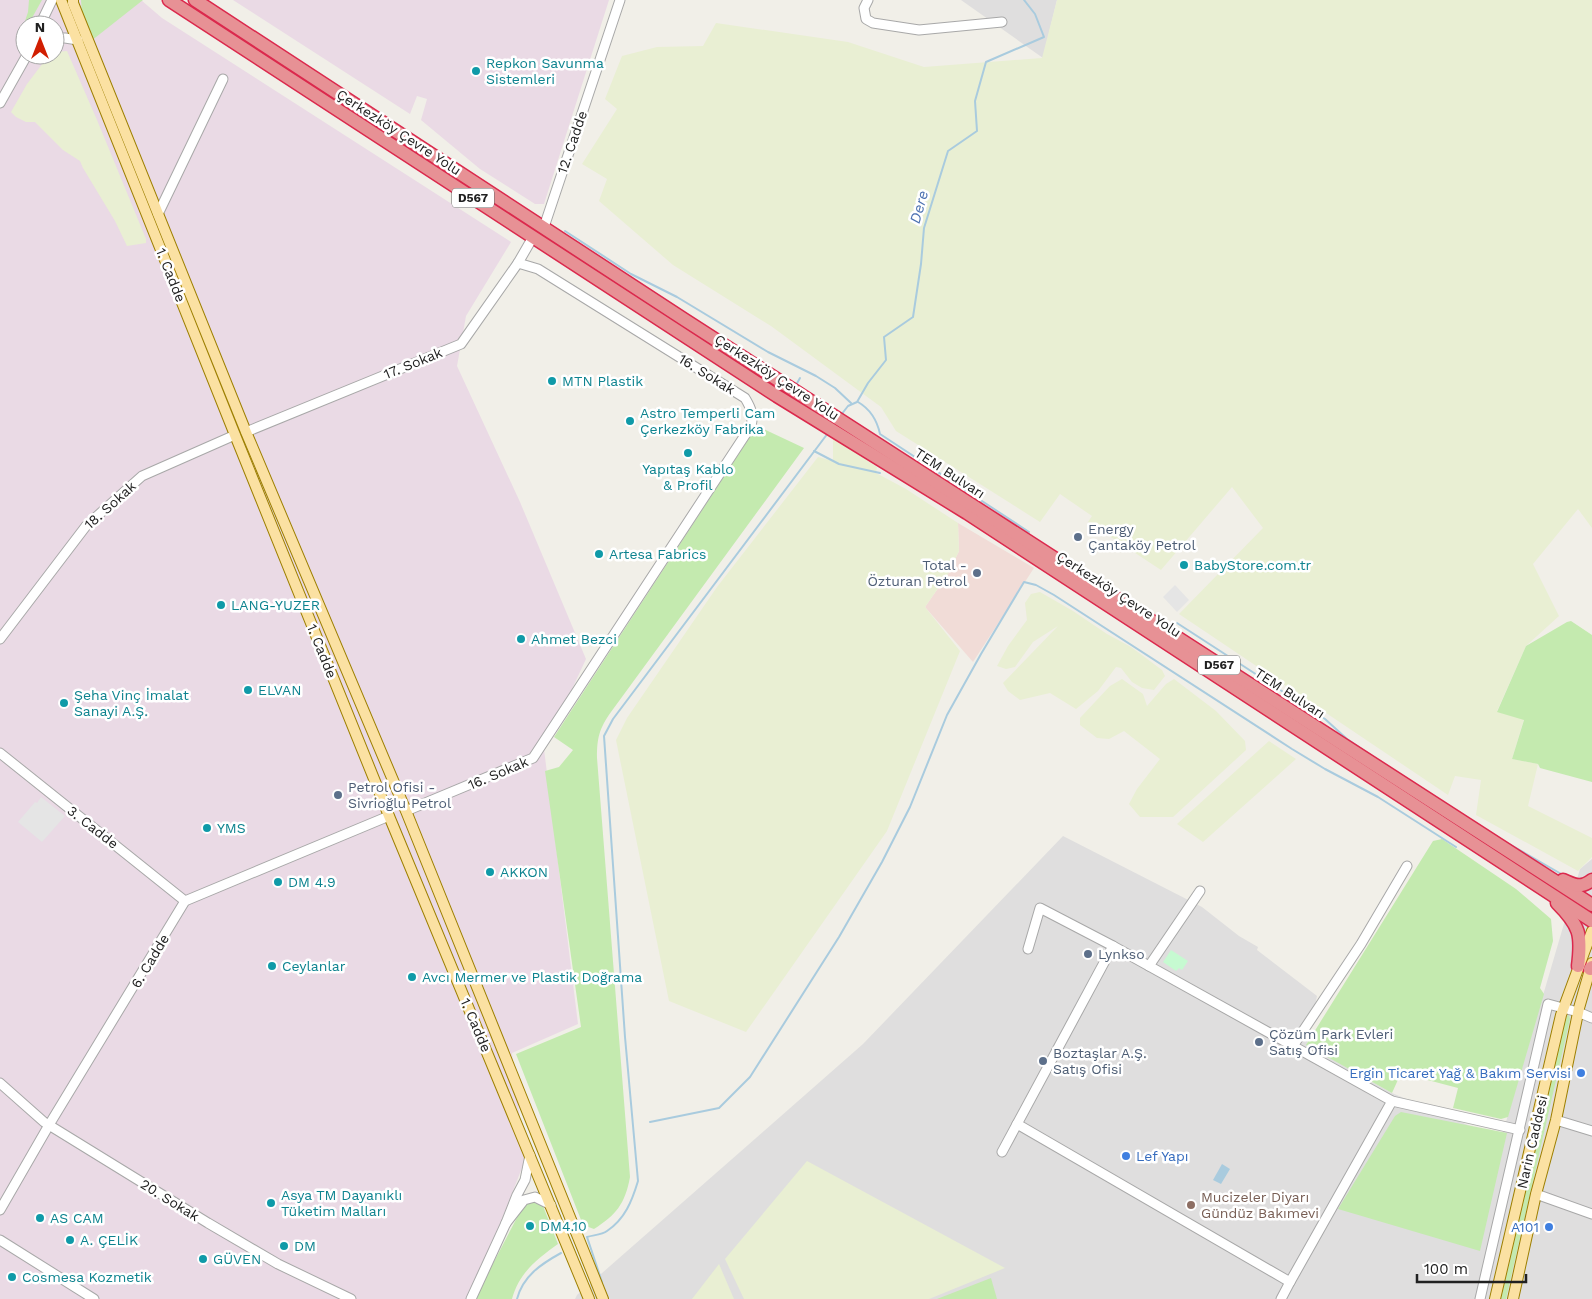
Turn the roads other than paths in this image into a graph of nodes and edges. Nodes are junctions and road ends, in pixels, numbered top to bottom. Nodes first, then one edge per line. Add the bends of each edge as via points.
1 (62, 0) edge
2 (169, 0) edge
3 (195, 0) edge
4 (620, 0) edge
5 (868, 0) edge
6 (73, 1) edge
7 (50, 3) edge
8 (45, 15) edge
9 (1002, 22) dead end
10 (65, 39) edge
11 (78, 40) junction
12 (22, 65) edge
13 (222, 79) dead end
14 (0, 103) edge
15 (158, 214) junction
16 (544, 227) junction
17 (533, 237) junction
18 (518, 263) junction
19 (824, 417) junction
20 (847, 423) joint
21 (246, 432) junction
22 (235, 436) junction
23 (0, 639) edge
24 (0, 753) edge
25 (406, 811) junction
26 (389, 816) junction
27 (1527, 864) junction
28 (1407, 866) dead end
29 (1592, 880) edge
30 (1538, 884) junction
31 (1200, 891) dead end
32 (185, 902) junction
33 (1592, 906) edge
34 (1592, 921) edge
35 (1592, 931) edge
36 (1113, 946) junction
37 (1028, 949) dead end
38 (1149, 966) junction
39 (1588, 966) edge
40 (1563, 1008) junction
41 (1579, 1010) junction
42 (1592, 1018) edge
43 (1293, 1046) junction
44 (0, 1083) edge
45 (1392, 1101) junction
46 (1556, 1120) junction
47 (1017, 1124) junction
48 (50, 1125) junction
49 (1520, 1130) junction
50 (1592, 1131) edge
51 (1002, 1152) dead end
52 (530, 1155) junction
53 (1536, 1194) junction
54 (551, 1205) junction
55 (0, 1210) edge
56 (1592, 1214) edge
57 (506, 1223) junction
58 (0, 1240) edge
59 (1290, 1282) junction
60 (94, 1299) edge
61 (351, 1299) edge
62 (471, 1299) edge
63 (589, 1299) edge
64 (603, 1299) edge
65 (1281, 1299) edge
66 (1480, 1299) edge
67 (1495, 1299) edge
68 (1513, 1299) edge

1 - 6 street
1 - 7 street
1 - 11 main road, 1. Cadde
2 - 17 highway, Çerkezköy Çevre Yolu / D567
3 - 16 highway, D567
4 - 16 street, 12. Cadde
5 - 9 street via 864,8 866,19 873,23 919,30
6 - 15 main road, 1. Cadde
7 - 8 street
10 - 11 street
11 - 22 main road, 1. Cadde
12 - 14 street
13 - 15 street
15 - 21 main road, 1. Cadde
16 - 19 highway, Çerkezköy Çevre Yolu / D567 via 786,385
17 - 18 street, 17. Sokak
17 - 19 highway, Çerkezköy Çevre Yolu / D567 via 776,396
18 - 21 street, 17. Sokak via 461,344
18 - 25 street, 16. Sokak via 538,269 745,398 752,420 534,758
19 - 20 highway, Çerkezköy Çevre Yolu / D567
19 - 30 highway, Çerkezköy Çevre Yolu / D567 via 840,436 967,513
20 - 27 highway, TEM Bulvarı / D567
21 - 25 main road, 1. Cadde
22 - 23 street, 18. Sokak via 142,476 86,526
22 - 26 main road, 1. Cadde
24 - 32 street, 3. Cadde
25 - 64 main road, 1. Cadde
26 - 32 street
26 - 52 main road, 1. Cadde
27 - 29 highway via 1577,886 1584,886
27 - 33 highway, TEM Bulvarı / D567
28 - 43 street via 1361,944
30 - 34 highway, D567
30 - 39 highway via 1565,911 1580,935
31 - 38 street
32 - 48 street, 6. Cadde
35 - 39 main road via 1585,952
36 - 37 street via 1040,908
36 - 38 street
36 - 47 street
38 - 43 street
39 - 40 main road, Narin Caddesi via 1571,985
39 - 41 main road, Narin Caddesi
40 - 41 street
40 - 49 street via 1548,1004
40 - 67 main road, Narin Caddesi
41 - 42 street
41 - 46 main road, Narin Caddesi
43 - 45 street
44 - 48 street, 20. Sokak
45 - 49 street
45 - 59 street
46 - 50 street
46 - 53 main road, Narin Caddesi
47 - 51 street
47 - 59 street
48 - 55 street, 6. Cadde
48 - 61 street, 20. Sokak via 208,1224 278,1264
49 - 66 street
52 - 54 main road, 1. Cadde
52 - 57 street via 525,1180
53 - 56 street
53 - 68 main road, Narin Caddesi
54 - 57 street via 535,1197 524,1200
54 - 63 main road, 1. Cadde
57 - 62 street
58 - 60 street
59 - 65 street

